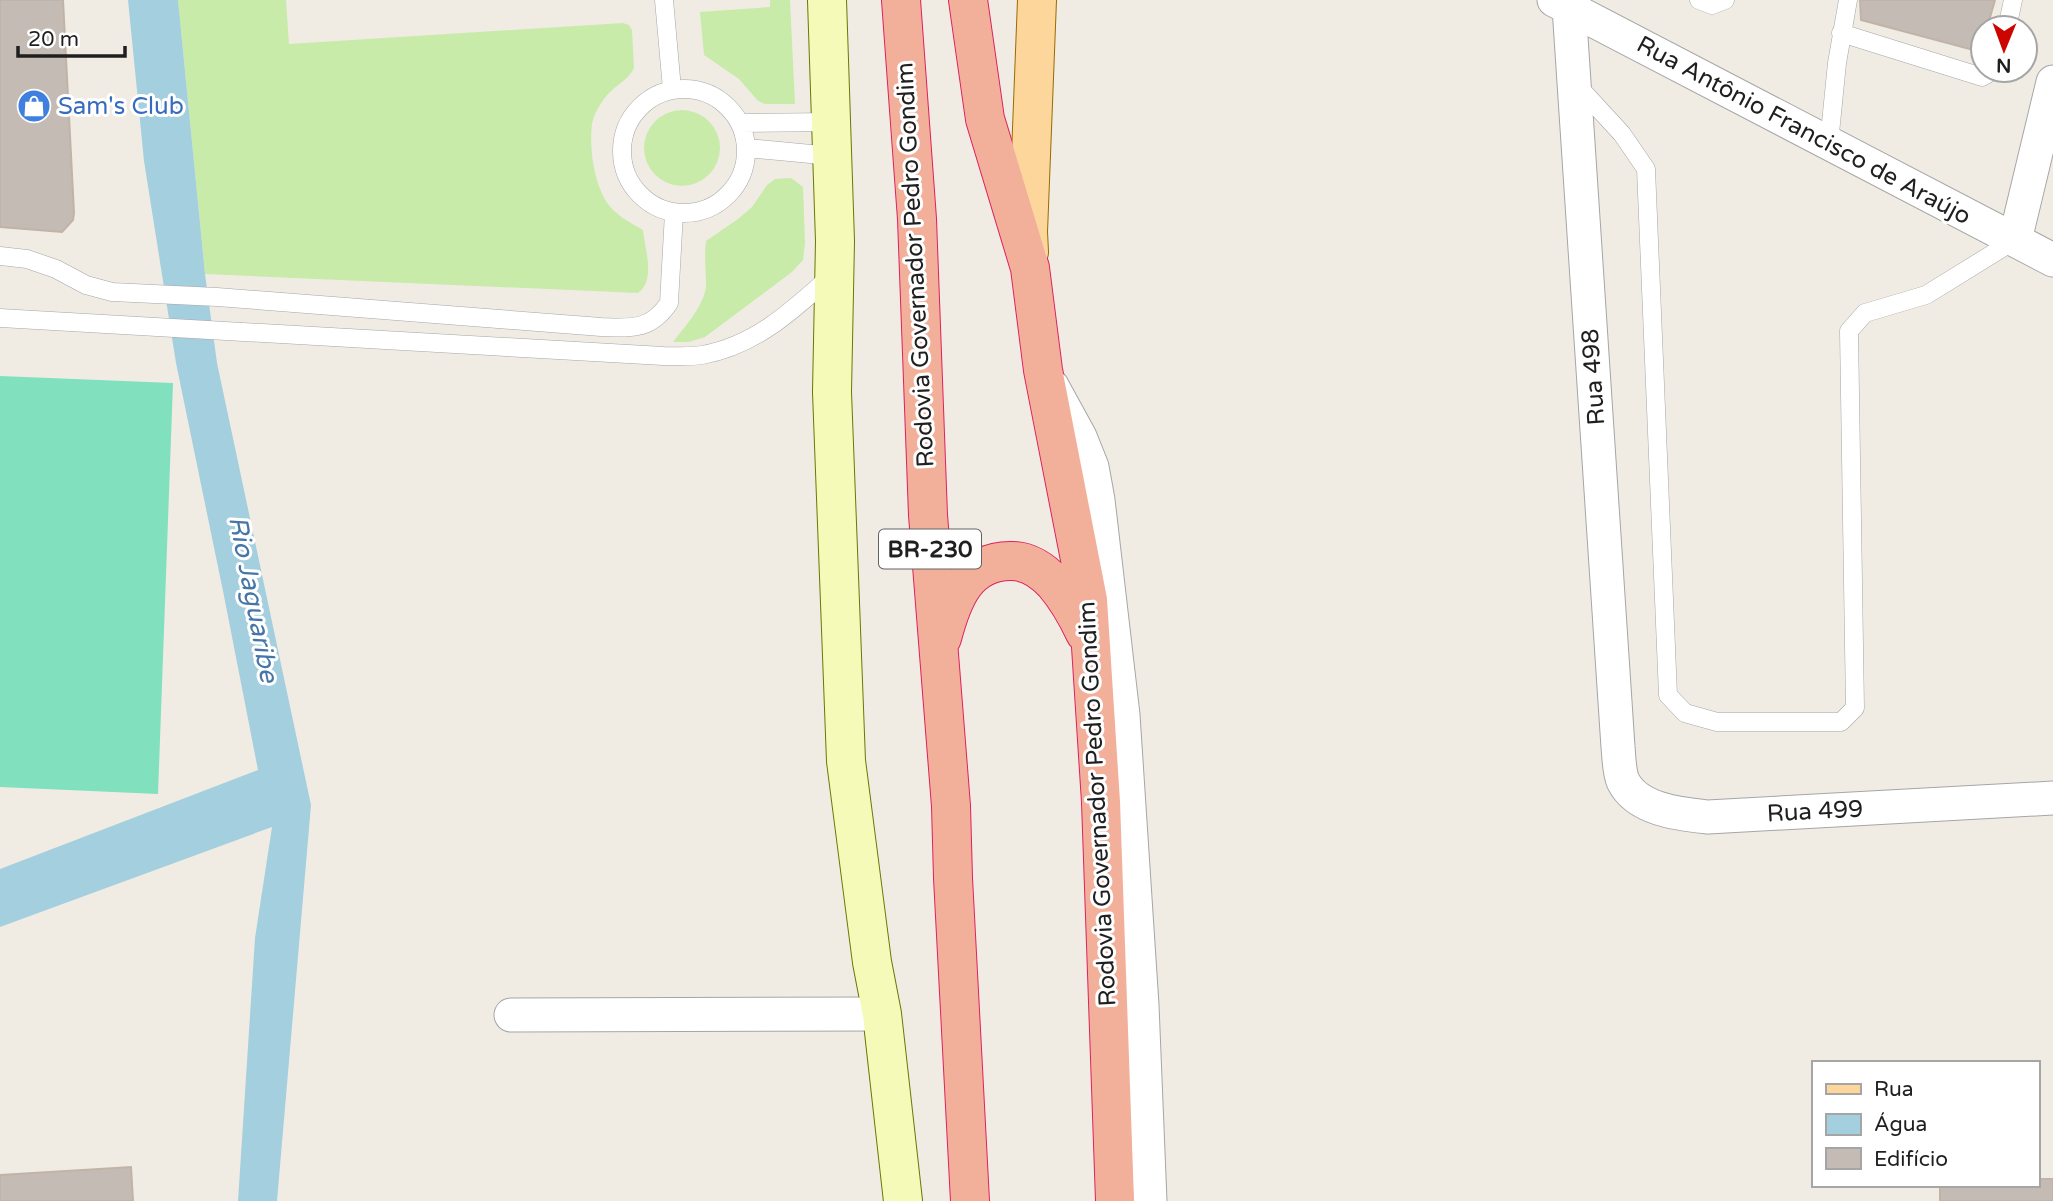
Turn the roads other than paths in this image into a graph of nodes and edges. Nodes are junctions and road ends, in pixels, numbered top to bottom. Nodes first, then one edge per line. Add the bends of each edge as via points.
1 (664, 0) edge
2 (827, 0) edge
3 (901, 0) edge
4 (968, 0) edge
5 (1037, 0) edge
6 (1699, 0) edge
7 (1726, 0) edge
8 (1848, 0) edge
9 (1561, 4) edge
10 (1841, 33) junction
11 (1969, 73) edge
12 (1574, 82) junction
13 (2053, 82) edge
14 (672, 89) junction
15 (740, 122) junction
16 (831, 139) junction
17 (1829, 143) junction
18 (747, 148) junction
19 (674, 213) junction
20 (2015, 240) junction
21 (0, 256) edge
22 (2053, 260) edge
23 (1030, 268) junction
24 (835, 272) junction
25 (0, 318) edge
26 (1043, 370) junction
27 (1091, 645) junction
28 (938, 651) junction
29 (1618, 747) joint
30 (2053, 797) edge
31 (882, 1014) junction
32 (511, 1015) dead end
33 (903, 1201) edge
34 (970, 1201) edge
35 (1115, 1201) edge
36 (1150, 1201) edge

1 - 14 lane
2 - 16 main road
3 - 28 highway, Rodovia Governador Pedro Gondim / BR-230 via 917,219
4 - 23 highway, Rodovia Governador Pedro Gondim via 985,119
5 - 23 main road
6 - 7 lane via 1712,5
8 - 10 lane
9 - 12 street, Rua 498
9 - 17 street, Rua Antônio Francisco de Araújo
10 - 11 lane
10 - 17 lane
12 - 20 lane via 1622,134 1646,169 1668,695 1685,713 1717,722 1841,722 1855,708 1849,331 1864,313 1926,295
12 - 29 street, Rua 498
13 - 20 street
14 - 15 lane via 712,94
14 - 19 lane via 649,98 631,116 621,139 622,164 632,187 650,205
15 - 16 lane
15 - 18 lane
16 - 18 lane
16 - 24 main road
17 - 20 street, Rua Antônio Francisco de Araújo
18 - 19 lane via 742,175 726,198 701,212
19 - 21 lane via 669,303 642,326 601,327 99,289 56,269
20 - 22 street, Rua Antônio Francisco de Araújo
23 - 26 highway, Rodovia Governador Pedro Gondim
24 - 25 lane via 766,331 700,356
24 - 31 main road via 832,392 846,761
26 - 27 highway, Rodovia Governador Pedro Gondim via 1088,600
26 - 36 street via 1080,437 1098,500 1123,716
27 - 28 highway via 1052,581 1020,561 1001,561 973,572 964,584
27 - 35 highway, Rodovia Governador Pedro Gondim
28 - 34 highway, Rodovia Governador Pedro Gondim / BR-230 via 951,806
29 - 30 street, Rua 499 via 1623,780 1638,799 1670,813 1708,817
31 - 32 street
31 - 33 main road

